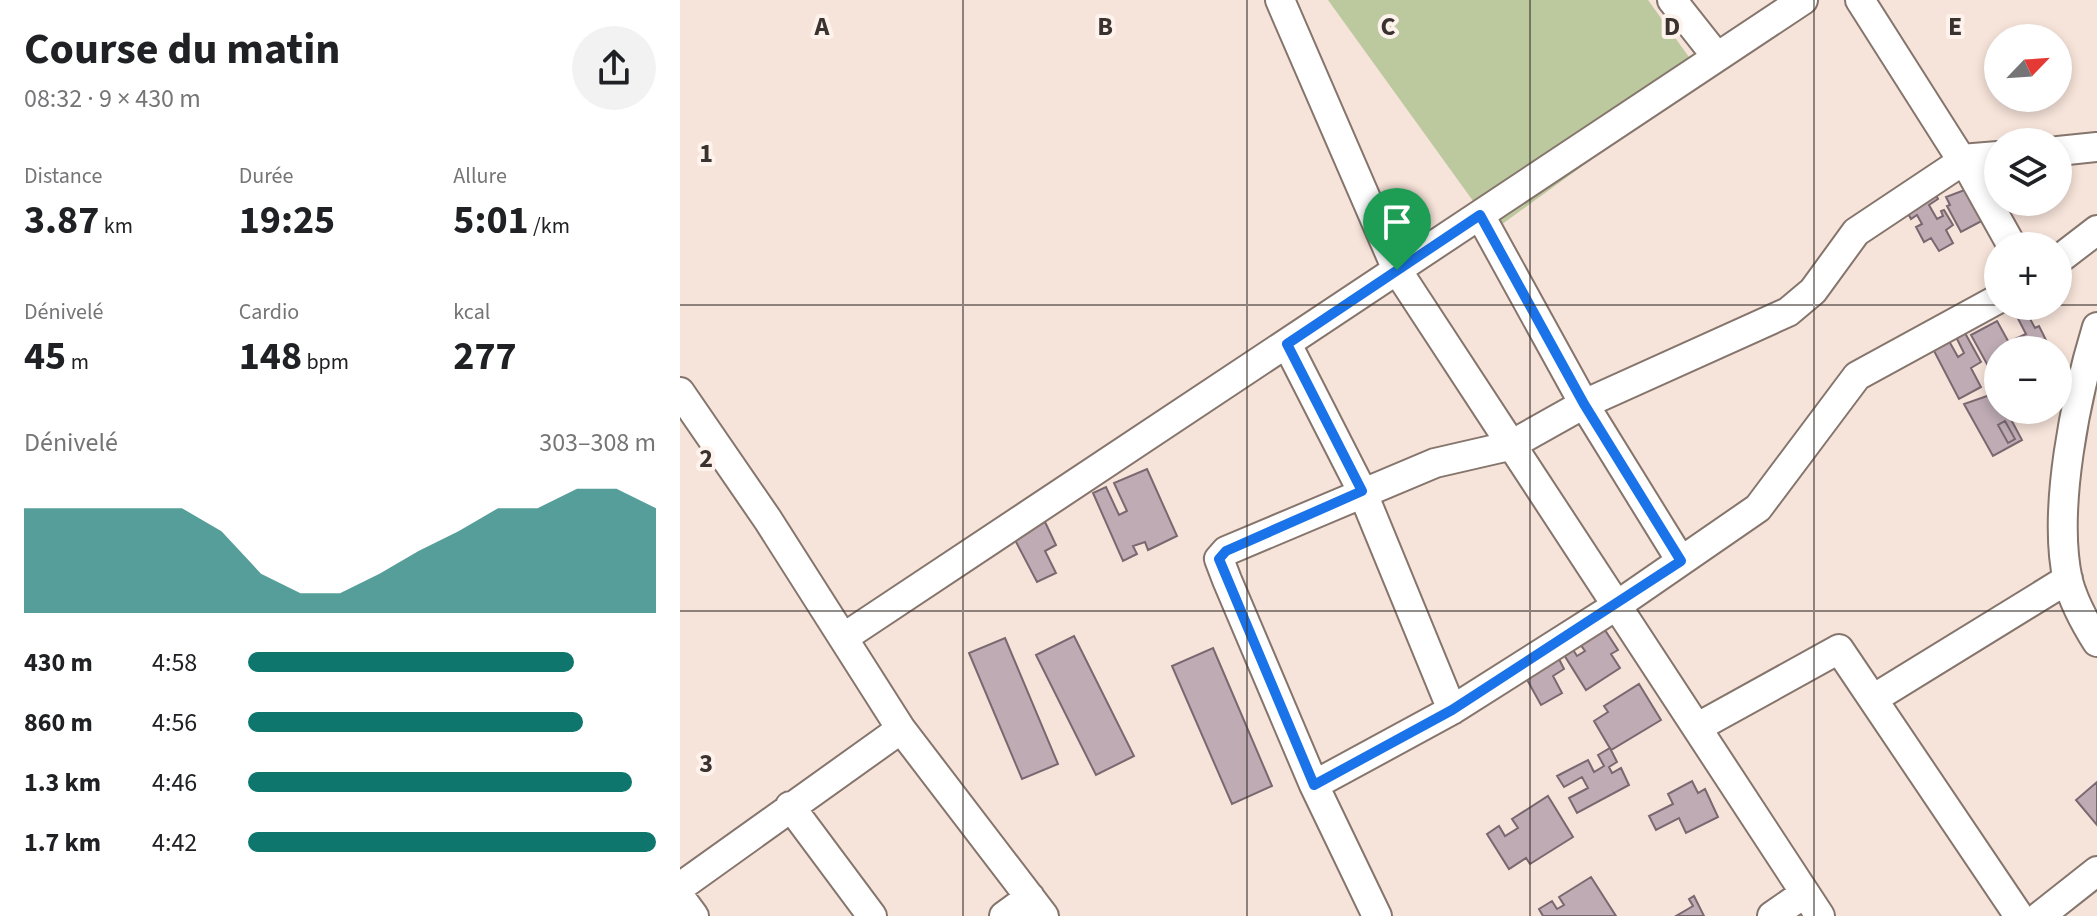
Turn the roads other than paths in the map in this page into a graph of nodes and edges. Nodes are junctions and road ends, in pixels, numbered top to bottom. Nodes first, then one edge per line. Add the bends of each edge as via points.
1 (1280, 0) edge
2 (1672, 0) edge
3 (1803, 0) edge
4 (1860, 0) edge
5 (1717, 57) junction
6 (2097, 147) edge
7 (2072, 150) edge
8 (1984, 158) edge
9 (1964, 160) junction
10 (1480, 215) junction
11 (2097, 230) edge
12 (2004, 232) edge
13 (2072, 249) edge
14 (1397, 270) junction
15 (1984, 307) edge
16 (2097, 327) edge
17 (1287, 344) junction
18 (2093, 362) edge
19 (680, 392) edge
20 (1584, 404) junction
21 (1509, 446) junction
22 (1362, 491) junction
23 (1681, 561) junction
24 (2068, 579) junction
25 (1616, 606) junction
26 (843, 638) junction
27 (2097, 642) edge
28 (1873, 699) junction
29 (1452, 710) junction
30 (1698, 727) junction
31 (901, 729) junction
32 (1314, 785) junction
33 (790, 806) junction
34 (2097, 871) edge
35 (680, 887) edge
36 (680, 897) edge
37 (1812, 904) edge
38 (1037, 906) edge
39 (694, 916) edge
40 (872, 916) edge
41 (1004, 916) edge
42 (1377, 916) edge
43 (1772, 916) edge
44 (2019, 916) edge
45 (2040, 916) edge

1 - 14 street
2 - 5 street
3 - 5 street
4 - 9 street
5 - 10 street
6 - 7 street
8 - 9 street
9 - 12 street
9 - 20 street via 1856,232 1813,291 1788,312
10 - 14 street
10 - 20 street
11 - 13 street
14 - 17 street
14 - 21 street
15 - 23 street via 1857,376 1758,508
16 - 18 street
17 - 22 street
17 - 26 street
18 - 24 street via 2068,463
19 - 26 street
20 - 21 street
20 - 23 street
21 - 22 street via 1435,463
21 - 25 street
22 - 29 street
22 - 32 street via 1226,551 1219,559
23 - 25 street
24 - 27 street via 2076,606
24 - 28 street
25 - 29 street
25 - 30 street
26 - 31 street
28 - 30 street via 1839,649
28 - 44 street
29 - 32 street
30 - 37 street
31 - 33 street
31 - 38 street
32 - 42 street
33 - 35 street
33 - 40 street
34 - 45 street
36 - 39 street
37 - 43 street
38 - 41 street

